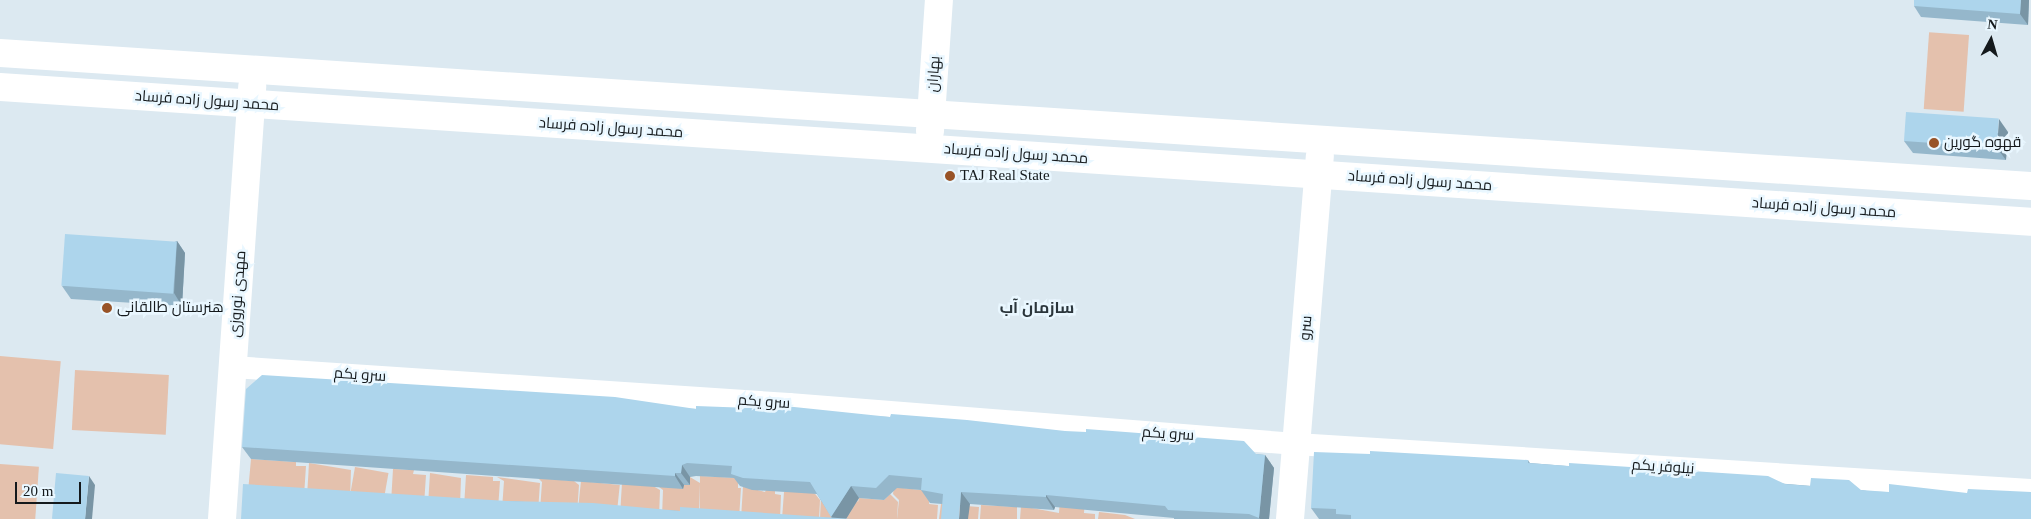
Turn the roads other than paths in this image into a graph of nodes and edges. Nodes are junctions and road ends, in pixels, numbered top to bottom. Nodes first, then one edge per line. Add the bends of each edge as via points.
1 (938, 0) edge
2 (0, 52) edge
3 (253, 69) junction
4 (0, 87) edge
5 (627, 93) junction
6 (251, 104) junction
7 (931, 113) junction
8 (625, 128) junction
9 (1322, 138) junction
10 (929, 149) junction
11 (1771, 168) junction
12 (1319, 174) junction
13 (2031, 186) edge
14 (1770, 205) junction
15 (2031, 222) edge
16 (232, 367) junction
17 (1296, 444) junction
18 (2031, 490) edge
19 (222, 519) edge
20 (1290, 519) edge

1 - 7 street, بهاران
2 - 3 street
3 - 5 street
3 - 6 street, مهدی نوروزی
4 - 6 street, محمد رسول زاده فرساد
5 - 7 street
5 - 8 street
6 - 8 street, محمد رسول زاده فرساد
6 - 16 street, مهدی نوروزی
7 - 9 street
7 - 10 street, بهاران
8 - 10 street, محمد رسول زاده فرساد
9 - 11 street
9 - 12 street, سرو
10 - 12 street, محمد رسول زاده فرساد
11 - 13 street
11 - 14 street
12 - 14 street, محمد رسول زاده فرساد
12 - 17 street, سرو
14 - 15 street, محمد رسول زاده فرساد
16 - 17 street, سرو یکم via 789,404
16 - 19 street, مهدی نوروزی
17 - 18 street, نیلوفر یکم
17 - 20 street, سرو

